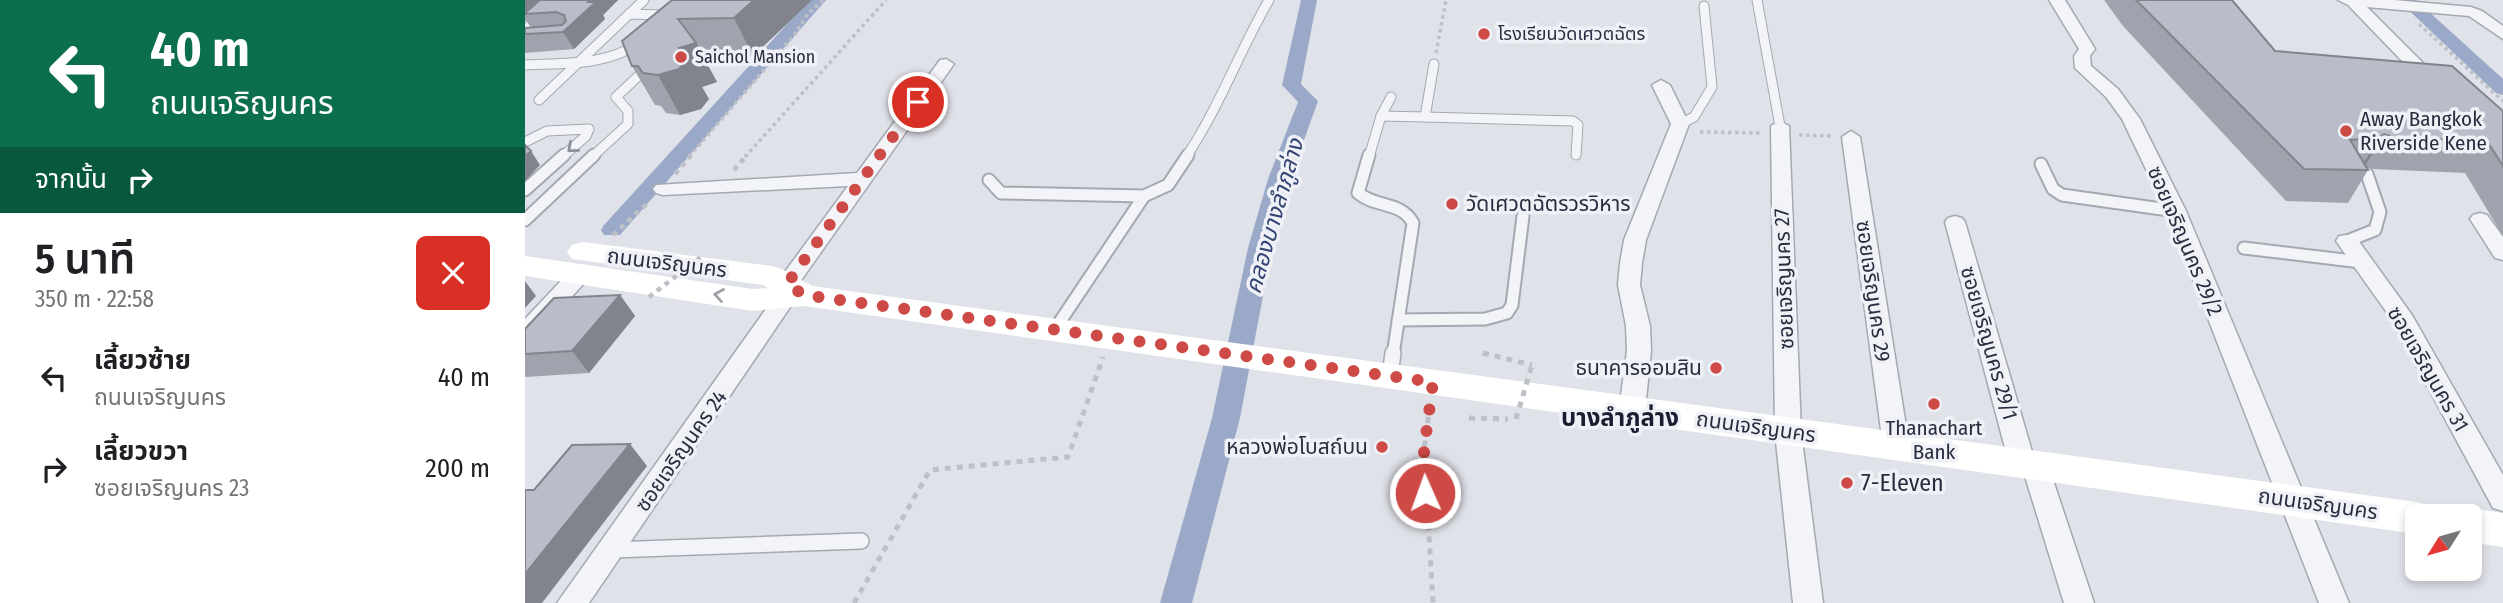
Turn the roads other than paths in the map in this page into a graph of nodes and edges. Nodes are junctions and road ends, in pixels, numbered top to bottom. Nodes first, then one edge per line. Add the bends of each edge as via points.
1 (560, 0) edge
2 (644, 0) edge
3 (1269, 0) edge
4 (1757, 0) edge
5 (2057, 0) edge
6 (2349, 1) edge
7 (1704, 6) dead end
8 (2413, 10) joint
9 (629, 14) junction
10 (655, 28) edge
11 (2503, 34) edge
12 (647, 35) edge
13 (529, 36) edge
14 (660, 57) edge
15 (581, 61) junction
16 (946, 64) dead end
17 (1434, 64) road end
18 (525, 65) edge
19 (1661, 85) dead end
20 (2445, 93) edge
21 (1391, 97) dead end
22 (539, 100) dead end
23 (1381, 116) junction
24 (1425, 117) junction
25 (1680, 124) junction
26 (1780, 126) joint
27 (1851, 137) dead end
28 (525, 142) edge
29 (1576, 155) dead end
30 (2041, 164) dead end
31 (2367, 174) edge
32 (862, 179) junction
33 (989, 180) dead end
34 (663, 189) road end
35 (525, 190) edge
36 (1144, 196) junction
37 (2176, 211) junction
38 (1523, 216) dead end
39 (2480, 219) dead end
40 (525, 220) edge
41 (1955, 222) dead end
42 (2347, 241) joint
43 (525, 245) edge
44 (2244, 248) dead end
45 (2503, 253) edge
46 (2361, 262) junction
47 (525, 266) edge
48 (580, 274) junction
49 (792, 292) junction
50 (1398, 320) junction
51 (1055, 329) junction
52 (525, 332) edge
53 (1390, 375) junction
54 (1632, 410) junction
55 (1788, 432) junction
56 (1896, 445) junction
57 (2029, 464) junction
58 (2292, 500) junction
59 (2503, 500) edge
60 (2405, 516) edge
61 (2482, 528) edge
62 (2503, 530) edge
63 (861, 541) dead end
64 (611, 550) junction
65 (572, 603) edge
66 (1808, 603) edge
67 (2079, 603) edge
68 (2334, 603) edge

1 - 13 lane
2 - 9 lane
3 - 36 lane via 1209,123 1168,185
4 - 26 lane
5 - 37 street, ซอยเจริญนคร 29/2 via 2087,49 2083,68 2112,93 2131,119
6 - 8 street
6 - 20 street
7 - 25 lane via 1712,87 1694,117
8 - 11 street via 2477,14
9 - 10 lane via 660,15 663,20
9 - 15 lane
12 - 15 lane via 616,57
14 - 40 lane via 616,97 628,111 628,124
15 - 18 lane
15 - 22 lane
16 - 32 street
17 - 24 lane
19 - 25 street
21 - 23 lane
23 - 24 lane
23 - 50 lane via 1358,193 1364,199 1399,206 1411,216
24 - 29 lane via 1573,121 1578,125
25 - 54 street via 1635,240 1631,263 1629,285 1639,351
26 - 55 street, ซอยเจริญนคร 27
27 - 56 street, ซอยเจริญนคร 29
28 -> 35 lane via 547,130 589,129
30 - 37 lane via 2053,189 2062,195
31 - 42 lane via 2380,212 2375,230
32 - 34 street
32 - 49 street, ซอยเจริญนคร 24
33 - 36 lane via 1001,193
36 - 51 lane
37 - 58 street, ซอยเจริญนคร 29/2
38 - 50 lane via 1512,305 1507,313 1485,319
39 - 45 street
41 - 57 street, ซอยเจริญนคร 29/1
42 - 46 street, ซอยเจริญนคร 31
43 - 49 main road, ถนนเจริญนคร via 771,276
44 - 46 lane
46 - 59 street, ซอยเจริญนคร 31 via 2400,315
47 - 48 main road, ถนนเจริญนคร
49 -> 48 main road, ถนนเจริญนคร via 753,300
48 - 52 street
49 - 51 main road, ถนนเจริญนคร
49 - 64 street, ซอยเจริญนคร 24
50 - 53 lane
51 - 53 main road, ถนนเจริญนคร
53 - 54 main road, ถนนเจริญนคร
54 - 55 main road, ถนนเจริญนคร
55 - 56 main road, ถนนเจริญนคร
55 - 66 street, ซอยเจริญนคร 27
56 - 57 main road, ถนนเจริญนคร
57 - 58 main road, ถนนเจริญนคร
57 - 67 street
58 - 60 main road, ถนนเจริญนคร
58 - 68 street, ซอยเจริญนคร 29/2
61 - 62 main road
63 - 64 lane
64 - 65 street, ซอยเจริญนคร 24

